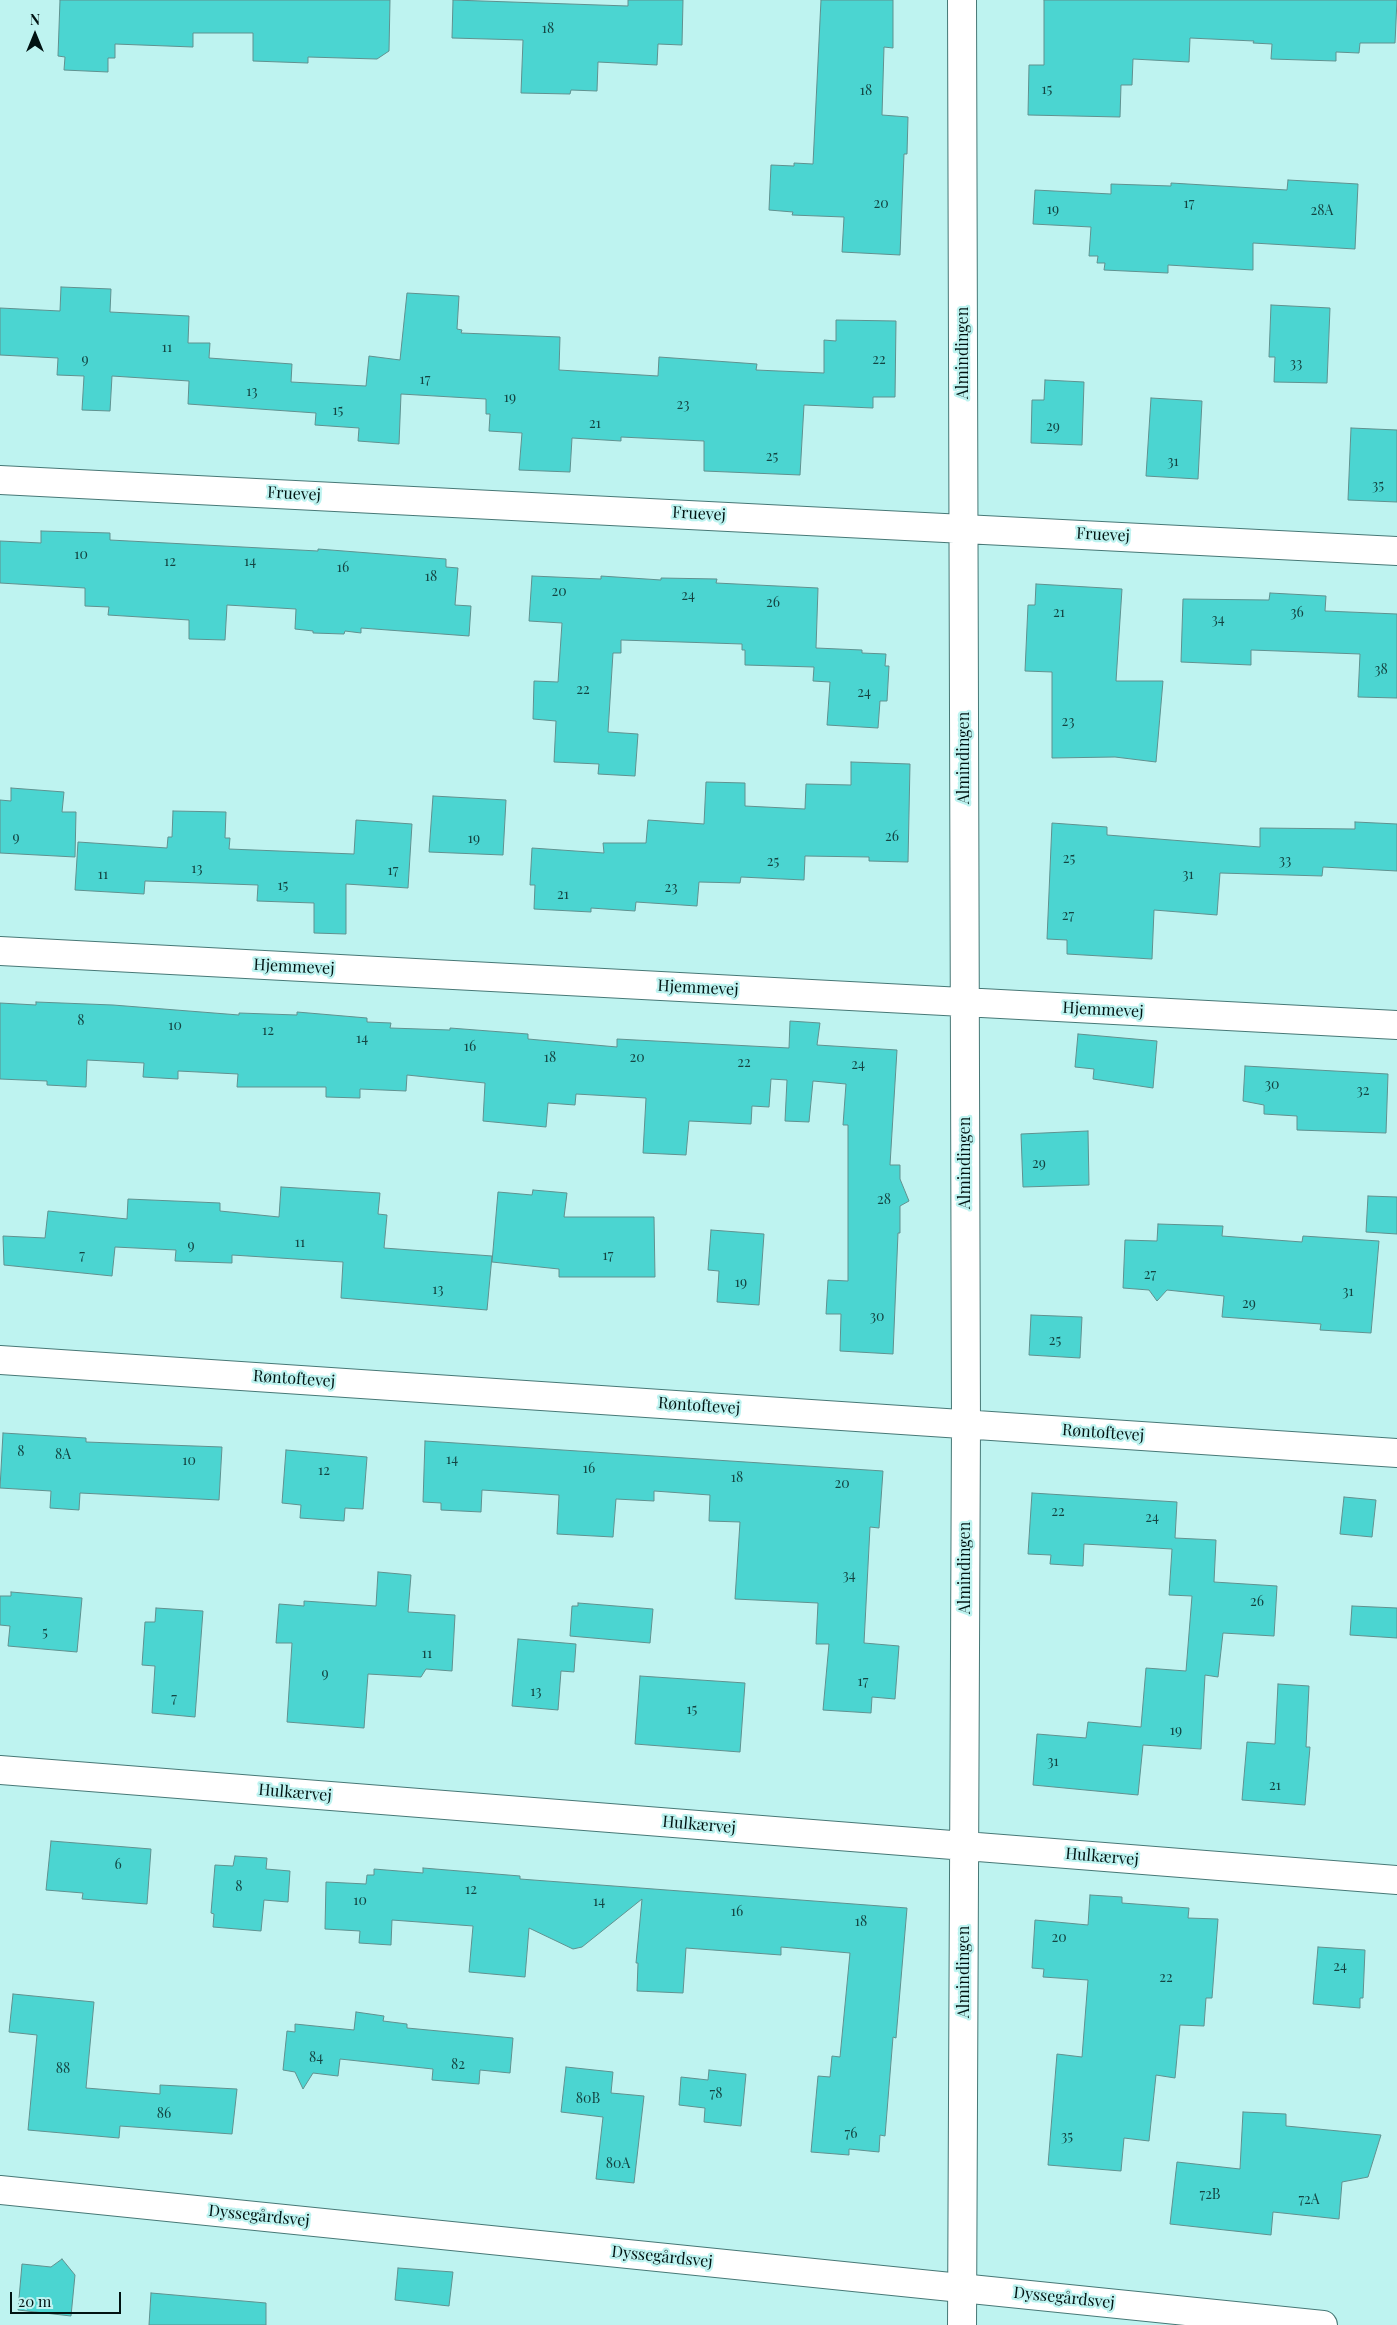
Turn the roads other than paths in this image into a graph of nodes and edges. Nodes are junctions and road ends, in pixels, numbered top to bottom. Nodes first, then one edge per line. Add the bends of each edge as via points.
1 (962, 0) edge
2 (0, 480) edge
3 (963, 527) junction
4 (1397, 551) edge
5 (0, 951) edge
6 (964, 1002) junction
7 (1397, 1025) edge
8 (0, 1360) edge
9 (966, 1424) junction
10 (1397, 1453) edge
11 (0, 1770) edge
12 (965, 1846) junction
13 (1397, 1880) edge
14 (0, 2190) edge
15 (962, 2288) junction
16 (962, 2325) edge
17 (1323, 2325) edge

1 - 3 street, Almindingen
2 - 3 street, Fruevej
3 - 4 street, Fruevej
3 - 6 street, Almindingen
5 - 6 street, Hjemmevej
6 - 7 street, Hjemmevej
6 - 9 street, Almindingen
8 - 9 street, Røntoftevej
9 - 10 street, Røntoftevej
9 - 12 street, Almindingen
11 - 12 street, Hulkærvej
12 - 13 street, Hulkærvej
12 - 15 street, Almindingen
14 - 15 street, Dyssegårdsvej
15 - 16 street, Almindingen
15 - 17 street, Dyssegårdsvej

